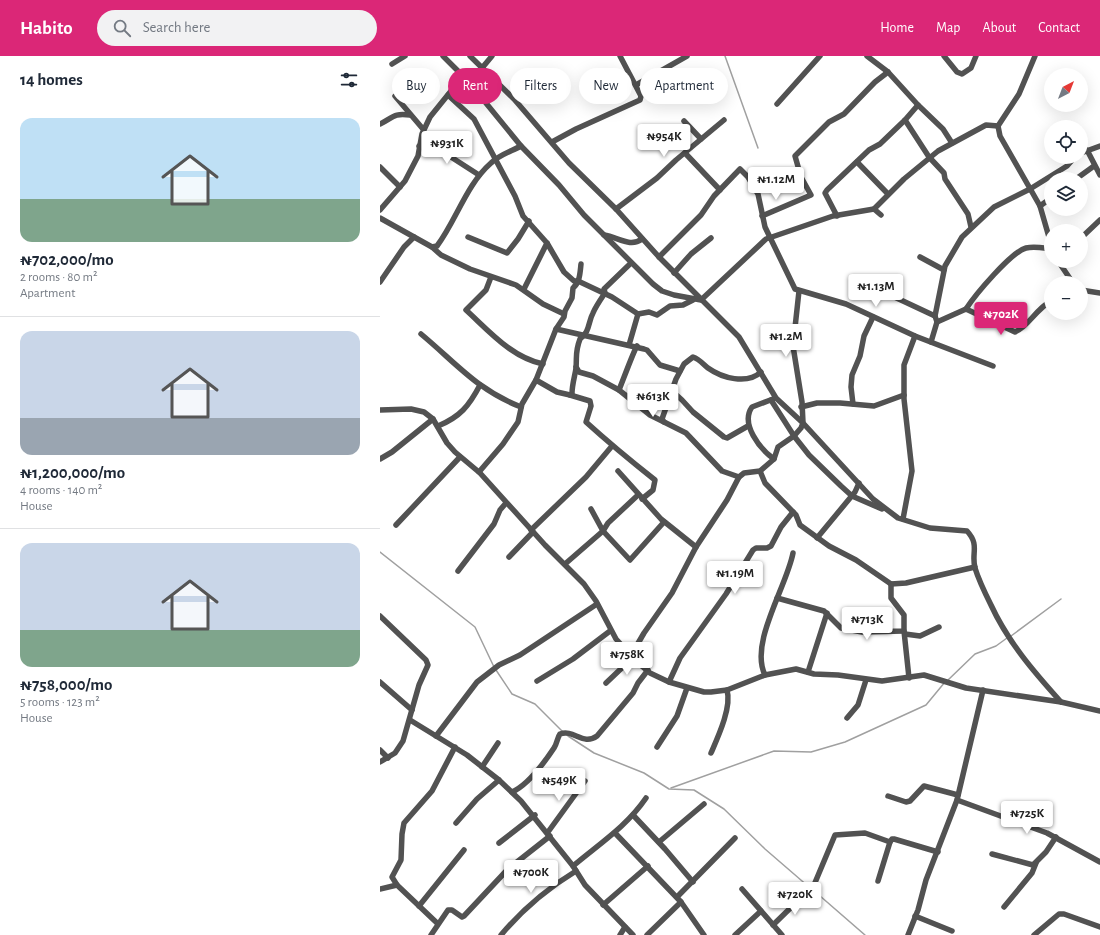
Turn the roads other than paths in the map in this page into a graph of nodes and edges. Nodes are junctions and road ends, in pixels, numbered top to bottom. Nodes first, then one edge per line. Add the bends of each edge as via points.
1 (406, 56) edge
2 (443, 56) edge
3 (470, 56) edge
4 (492, 56) edge
5 (620, 56) edge
6 (687, 56) edge
7 (820, 56) edge
8 (867, 56) edge
9 (944, 56) edge
10 (976, 56) edge
11 (1028, 56) edge
12 (1035, 57) edge
13 (392, 64) dead end
14 (455, 68) edge
15 (482, 68) joint
16 (888, 72) junction
17 (636, 85) junction
18 (502, 87) edge
19 (448, 95) edge
20 (401, 104) edge
21 (457, 104) edge
22 (487, 104) edge
23 (777, 104) dead end
24 (918, 105) junction
25 (410, 115) junction
26 (724, 120) dead end
27 (905, 120) junction
28 (684, 121) dead end
29 (380, 124) edge
30 (998, 126) junction
31 (424, 129) junction
32 (701, 139) junction
33 (552, 142) junction
34 (952, 143) junction
35 (419, 146) junction
36 (521, 146) junction
37 (1100, 146) edge
38 (1088, 150) edge
39 (1088, 152) edge
40 (685, 153) junction
41 (929, 157) junction
42 (495, 160) junction
43 (857, 162) junction
44 (1069, 164) edge
45 (1094, 166) junction
46 (380, 167) edge
47 (1086, 172) edge
48 (479, 175) junction
49 (1100, 175) edge
50 (400, 187) junction
51 (1030, 189) junction
52 (720, 190) junction
53 (888, 194) junction
54 (380, 198) edge
55 (386, 203) junction
56 (1044, 203) edge
57 (1040, 206) junction
58 (616, 209) junction
59 (874, 209) junction
60 (380, 210) edge
61 (881, 215) dead end
62 (762, 216) junction
63 (837, 216) junction
64 (380, 218) edge
65 (1100, 220) edge
66 (528, 222) junction
67 (1045, 224) edge
68 (971, 227) junction
69 (1088, 231) edge
70 (604, 235) junction
71 (414, 237) junction
72 (468, 237) dead end
73 (710, 238) dead end
74 (772, 238) junction
75 (642, 239) junction
76 (547, 243) junction
77 (432, 247) junction
78 (1044, 248) edge
79 (659, 257) junction
80 (920, 257) dead end
81 (631, 263) junction
82 (581, 264) dead end
83 (944, 270) junction
84 (674, 273) junction
85 (491, 277) junction
86 (578, 281) junction
87 (380, 282) edge
88 (871, 286) dead end
89 (524, 289) junction
90 (799, 291) junction
91 (1088, 291) edge
92 (1100, 292) edge
93 (605, 293) junction
94 (692, 300) junction
95 (701, 300) junction
96 (1044, 305) edge
97 (966, 309) junction
98 (564, 314) junction
99 (638, 314) junction
100 (873, 317) junction
101 (936, 319) junction
102 (556, 329) junction
103 (421, 334) dead end
104 (584, 336) junction
105 (915, 336) junction
106 (931, 342) junction
107 (629, 345) junction
108 (637, 346) junction
109 (543, 364) junction
110 (993, 366) dead end
111 (576, 367) junction
112 (680, 371) junction
113 (761, 372) junction
114 (536, 380) junction
115 (480, 385) junction
116 (619, 390) junction
117 (672, 391) junction
118 (570, 395) junction
119 (904, 396) junction
120 (773, 399) junction
121 (853, 404) junction
122 (783, 406) junction
123 (522, 407) junction
124 (802, 407) junction
125 (380, 410) edge
126 (777, 411) junction
127 (433, 419) junction
128 (664, 422) junction
129 (803, 423) junction
130 (438, 426) junction
131 (748, 426) junction
132 (794, 436) junction
133 (612, 446) junction
134 (460, 456) junction
135 (380, 459) edge
136 (774, 459) junction
137 (618, 471) dead end
138 (760, 471) junction
139 (479, 472) junction
140 (739, 477) junction
141 (859, 483) junction
142 (852, 496) junction
143 (640, 497) junction
144 (506, 503) junction
145 (591, 509) dead end
146 (886, 510) junction
147 (793, 512) junction
148 (903, 519) junction
149 (664, 522) junction
150 (396, 525) dead end
151 (532, 531) junction
152 (603, 531) junction
153 (817, 538) junction
154 (696, 548) junction
155 (793, 553) dead end
156 (509, 557) dead end
157 (565, 564) junction
158 (975, 567) junction
159 (458, 571) dead end
160 (892, 584) junction
161 (778, 598) junction
162 (597, 604) junction
163 (827, 613) junction
164 (380, 616) edge
165 (939, 627) dead end
166 (610, 631) junction
167 (905, 632) junction
168 (632, 656) junction
169 (648, 670) junction
170 (808, 672) junction
171 (765, 675) junction
172 (909, 678) junction
173 (866, 680) junction
174 (537, 681) dead end
175 (380, 682) edge
176 (669, 682) junction
177 (606, 683) dead end
178 (687, 688) junction
179 (727, 690) junction
180 (983, 690) junction
181 (1061, 702) junction
182 (412, 710) junction
183 (1100, 711) edge
184 (847, 718) dead end
185 (410, 720) junction
186 (436, 736) junction
187 (498, 743) dead end
188 (455, 747) junction
189 (657, 747) dead end
190 (380, 750) edge
191 (711, 753) dead end
192 (388, 758) junction
193 (380, 762) edge
194 (482, 767) junction
195 (499, 780) junction
196 (585, 781) dead end
197 (512, 792) junction
198 (888, 796) dead end
199 (958, 797) junction
200 (646, 798) dead end
201 (704, 804) dead end
202 (535, 815) junction
203 (633, 815) junction
204 (456, 823) dead end
205 (615, 833) junction
206 (549, 834) junction
207 (1056, 837) junction
208 (735, 838) dead end
209 (659, 842) junction
210 (890, 842) junction
211 (499, 843) dead end
212 (464, 850) dead end
213 (938, 852) junction
214 (992, 854) dead end
215 (1036, 862) junction
216 (1100, 862) edge
217 (648, 866) junction
218 (575, 868) junction
219 (878, 881) dead end
220 (693, 882) junction
221 (397, 885) junction
222 (380, 889) edge
223 (742, 889) dead end
224 (679, 900) junction
225 (603, 905) junction
226 (419, 906) junction
227 (1004, 907) dead end
228 (761, 911) junction
229 (915, 916) junction
230 (438, 923) junction
231 (773, 925) junction
232 (1100, 927) edge
233 (625, 928) junction
234 (952, 931) dead end
235 (431, 935) edge
236 (501, 935) edge
237 (620, 935) edge
238 (633, 935) edge
239 (647, 935) edge
240 (704, 935) edge
241 (735, 935) edge
242 (782, 935) edge
243 (908, 935) edge
244 (1034, 935) edge

1 - 13 street
2 - 14 street
3 - 15 street
4 - 15 street
5 - 17 street
6 - 17 street
7 - 23 street
8 - 16 street
9 - 10 street via 957,72 962,74 970,68
11 - 12 street
12 - 30 street via 1020,94
16 - 24 street
16 - 62 street via 844,114 829,122 795,156 801,177 811,195
17 - 33 street via 640,100
18 - 33 street
19 - 31 street via 430,117
20 - 25 street
21 - 42 street via 474,120
22 - 36 street
24 - 27 street
24 - 34 street via 940,126
25 - 29 street via 402,112
25 - 31 street
26 - 32 street
27 - 41 street
27 - 43 street
28 - 32 street
30 - 34 street via 986,125
30 - 51 street via 1000,136
31 - 35 street
32 - 40 street
33 - 58 street via 569,163
34 - 41 street
35 - 48 street via 451,157
35 - 50 street via 418,156
36 - 42 street
36 - 70 street
37 - 38 street
39 - 45 street
40 - 52 street
40 - 58 street
41 - 53 street
41 - 68 street via 944,173 945,179 968,214
42 - 48 street
42 - 66 street
43 - 53 street
43 - 63 street via 825,193
44 - 51 street
45 - 47 street
45 - 49 street
46 - 50 street
48 - 77 street via 437,246
50 - 55 street
51 - 57 street
51 - 68 street via 994,207
52 - 62 street via 740,169 758,194
52 - 79 street via 701,215
53 - 59 street
54 - 55 street
55 - 60 street
56 - 57 street
57 - 67 street
58 - 75 street
59 - 61 street
59 - 63 street
62 - 74 street
63 - 74 street
64 - 71 street
65 - 69 street
66 - 72 street via 507,253
66 - 76 street
68 - 83 street via 952,251
70 - 75 street via 634,244
70 - 81 street
71 - 77 street
71 - 87 street
73 - 84 street via 690,254
74 - 90 street via 793,286
74 - 95 street via 762,242
75 - 79 street
76 - 86 street via 564,272
76 - 89 street
77 - 85 street via 441,255
78 - 97 street via 1025,248 1013,256
79 - 84 street
80 - 83 street
81 - 93 street via 606,286
81 - 94 street via 662,291
82 - 86 street
83 - 101 street
84 - 95 street
85 - 89 street
85 - 109 street via 486,290 466,310 517,355
86 - 93 street
86 - 98 street
88 - 101 street
89 - 98 street via 543,304
90 - 100 street via 846,304
90 - 124 street via 793,346
91 - 92 street
93 - 99 street
93 - 104 street via 593,312 591,324
94 - 95 street
94 - 99 street via 683,305 670,306 657,315 649,312
95 - 113 street via 739,337
96 - 97 street via 1022,329 1015,332
97 - 101 street
98 - 102 street
99 - 107 street
100 - 105 street
100 - 121 street via 852,375
101 - 106 street
102 - 104 street
102 - 109 street
103 - 115 street
104 - 107 street
104 - 111 street via 580,339 576,352
105 - 106 street
105 - 119 street via 904,365
106 - 110 street
107 - 108 street
108 - 112 street via 648,350 660,365
108 - 116 street
109 - 114 street
111 - 116 street via 579,372 593,376
111 - 118 street
112 - 113 street via 693,357 709,369 734,380 750,378
112 - 117 street
113 - 120 street
114 - 118 street via 557,392
114 - 123 street
115 - 123 street via 502,399
115 - 130 street via 464,410 452,420
116 - 128 street via 650,415
117 - 128 street via 662,416
117 - 131 street via 724,437 727,438
118 - 133 street via 590,401 586,422
119 - 121 street via 874,406
119 - 148 street via 912,470
120 - 122 street
120 - 126 street
120 - 131 street via 752,407 748,414
121 - 124 street via 816,403
122 - 126 street
122 - 129 street
123 - 139 street via 513,430
124 - 129 street
125 - 127 street via 411,409 424,412
126 - 132 street
127 - 130 street
127 - 135 street
128 - 140 street via 686,432 722,472
129 - 132 street
129 - 141 street
130 - 134 street via 447,443
131 - 136 street via 762,448
132 - 136 street via 778,447
132 - 142 street via 809,455
133 - 143 street via 623,452 655,480 653,490
133 - 151 street via 586,477
134 - 139 street
134 - 150 street
136 - 138 street
137 - 143 street
138 - 140 street via 744,473
138 - 147 street via 765,483
139 - 144 street
140 - 154 street
141 - 142 street
141 - 146 street
142 - 146 street
142 - 153 street
143 - 149 street
143 - 152 street via 608,523
144 - 151 street
144 - 159 street via 494,524
145 - 152 street
146 - 148 street
147 - 153 street via 800,525
147 - 176 street via 771,546 752,550 726,594 680,658
148 - 158 street via 930,528 967,531 975,543
149 - 152 street via 630,560
149 - 154 street
151 - 156 street
151 - 157 street
152 - 157 street
153 - 160 street
154 - 168 street via 672,593 644,633
155 - 161 street via 790,569
157 - 162 street via 584,584
158 - 160 street
158 - 181 street via 1004,630 1030,668
160 - 167 street via 891,598 904,615
161 - 163 street
161 - 171 street via 763,638 761,668
162 - 166 street
162 - 186 street via 520,655 499,665 477,682
163 - 167 street via 841,628 862,632
163 - 170 street
164 - 182 street via 427,662
165 - 167 street via 920,636
166 - 168 street
166 - 174 street via 573,659
167 - 172 street
168 - 169 street
168 - 177 street
169 - 176 street
169 - 197 street via 633,693 597,736 589,740 567,732 558,736 555,747 533,774
170 - 171 street via 796,669
170 - 173 street
171 - 179 street
172 - 173 street via 882,682
172 - 180 street via 924,675 945,683
173 - 184 street via 858,705
175 - 182 street
176 - 178 street
178 - 179 street via 704,692
178 - 189 street via 677,716
179 - 191 street via 725,713
180 - 181 street
180 - 199 street
181 - 183 street
182 - 185 street
185 - 186 street
185 - 192 street via 400,746
186 - 188 street
187 - 194 street
188 - 194 street
188 - 221 street via 432,791 404,823 401,860 392,877
190 - 192 street
192 - 193 street
194 - 195 street
195 - 197 street
195 - 204 street via 477,799
196 - 206 street
197 - 202 street
198 - 199 street via 910,801 924,786
199 - 207 street
199 - 213 street
200 - 203 street
201 - 209 street
202 - 206 street
202 - 211 street
203 - 205 street
203 - 209 street
205 - 217 street
205 - 218 street
206 - 218 street
206 - 230 street via 508,869 464,916 450,909
207 - 215 street
207 - 216 street
208 - 220 street
209 - 220 street
210 - 213 street via 894,839
210 - 219 street
210 - 231 street via 864,833 835,835 814,885
212 - 226 street
213 - 229 street
214 - 215 street via 1028,865
215 - 227 street via 1032,873
217 - 224 street
217 - 225 street
218 - 225 street via 585,885
218 - 236 street via 528,907
220 - 224 street
221 - 222 street
221 - 226 street
223 - 228 street
224 - 239 street
224 - 240 street
225 - 233 street
226 - 230 street
228 - 231 street
228 - 241 street
229 - 234 street
229 - 243 street
230 - 235 street
231 - 242 street
232 - 244 street via 1059,914
233 - 237 street
233 - 238 street

